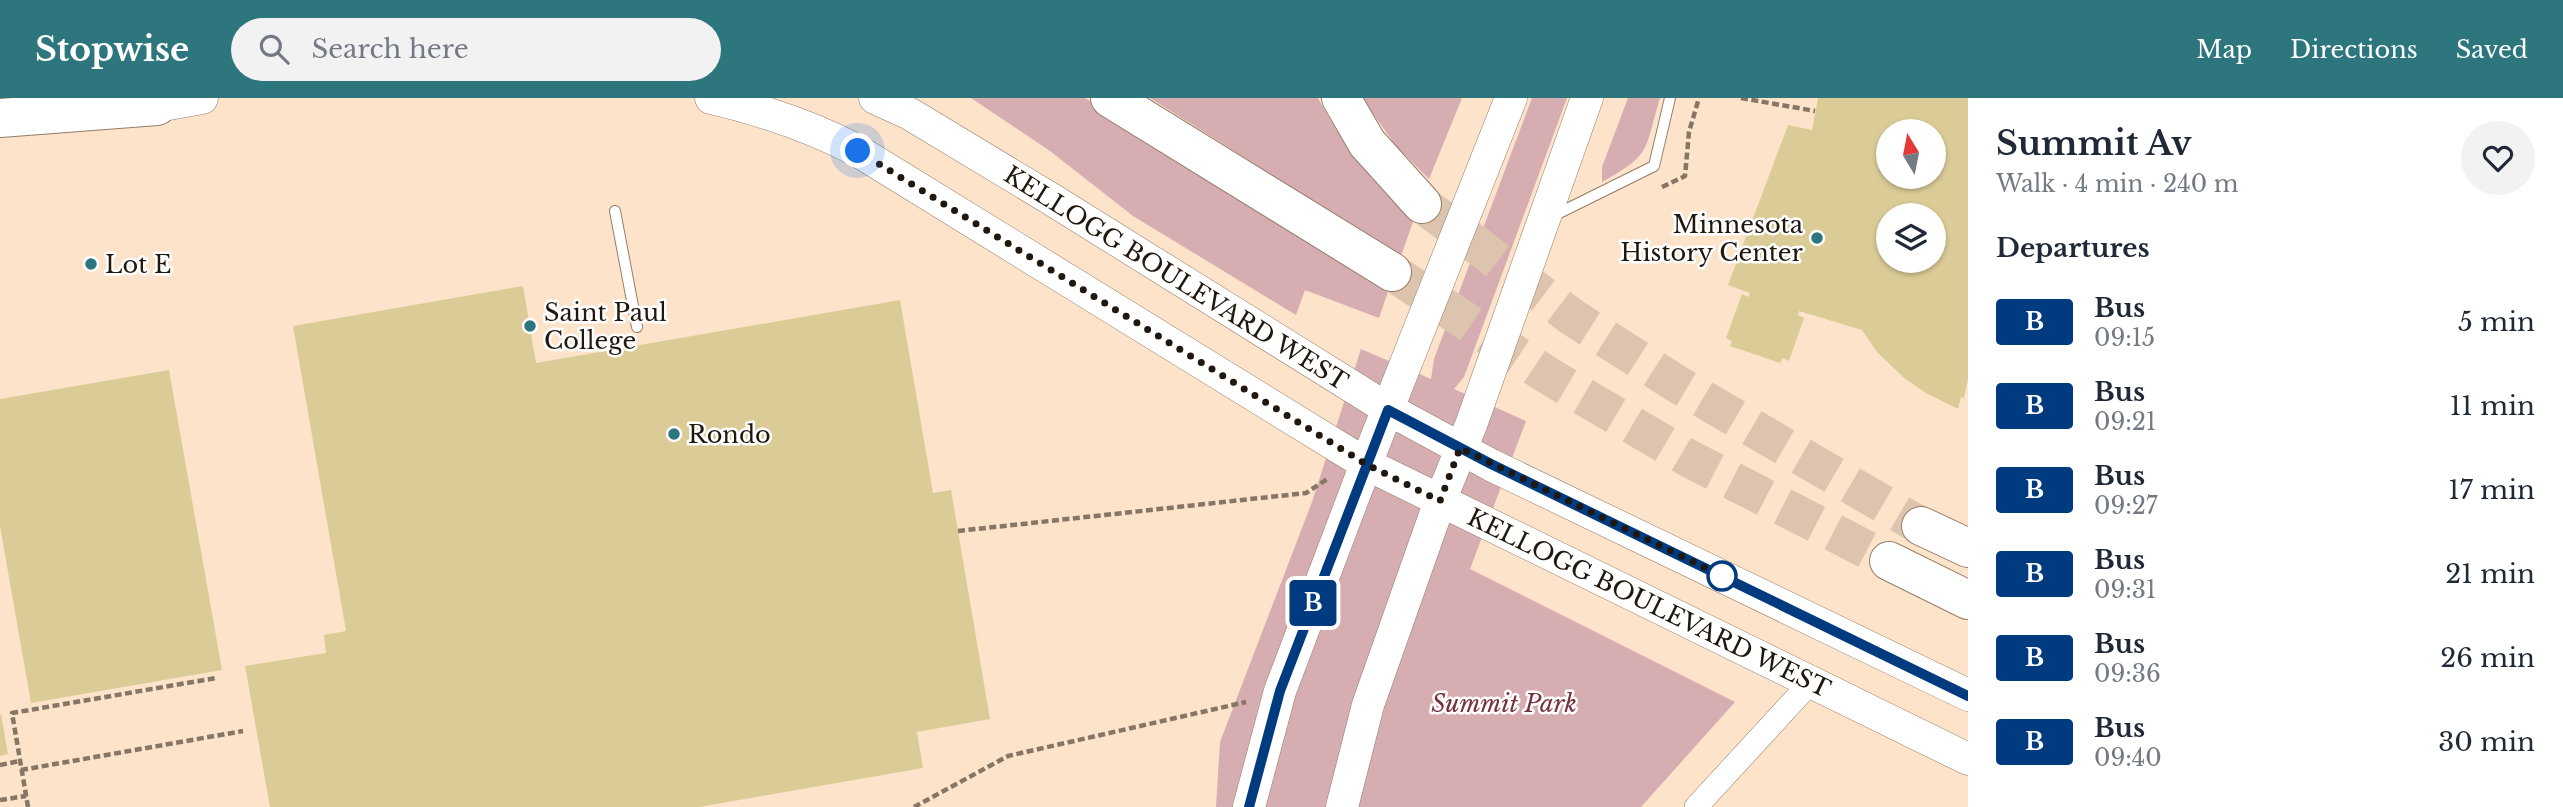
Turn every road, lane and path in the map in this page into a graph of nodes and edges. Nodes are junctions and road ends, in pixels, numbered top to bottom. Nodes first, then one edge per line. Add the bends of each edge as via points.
1 (202, 98) edge
2 (711, 98) edge
3 (875, 98) edge
4 (1110, 98) edge
5 (1341, 98) edge
6 (1511, 98) edge
7 (1587, 98) edge
8 (1670, 98) edge
9 (1741, 98) edge
10 (157, 106) junction
11 (1815, 111) dead end
12 (0, 118) edge
13 (0, 132) edge
14 (1422, 204) tunnel mouth
15 (615, 211) dead end
16 (1542, 221) junction
17 (1392, 272) tunnel mouth
18 (637, 327) dead end
19 (1388, 410) junction
20 (1460, 448) junction
21 (1366, 464) junction
22 (1332, 476) dead end
23 (1440, 501) junction
24 (1921, 526) tunnel mouth
25 (958, 531) dead end
26 (1968, 548) edge
27 (1889, 561) tunnel mouth
28 (1968, 600) edge
29 (216, 678) dead end
30 (1811, 682) junction
31 (1968, 695) edge
32 (1247, 702) dead end
33 (243, 731) dead end
34 (1968, 759) edge
35 (20, 761) junction
36 (0, 765) edge
37 (21, 770) junction
38 (26, 796) junction
39 (0, 800) edge
40 (27, 807) edge
41 (914, 807) edge
42 (1249, 807) edge
43 (1342, 807) edge
44 (1696, 807) edge

1 - 10 main road
2 - 21 main road, KELLOGG BOULEVARD WEST via 786,119 858,151
3 - 19 main road, KELLOGG BOULEVARD WEST via 911,114 1051,199
4 - 17 highway
5 - 14 highway via 1367,143
6 - 19 main road
7 - 16 main road
8 - 16 lane via 1654,166
9 - 11 path
10 - 12 highway
10 - 13 main road
15 - 18 lane
16 - 20 main road
19 - 20 main road, KELLOGG BOULEVARD WEST
19 - 21 main road
20 - 23 main road
20 - 31 main road, KELLOGG BOULEVARD WEST
21 - 23 main road, KELLOGG BOULEVARD WEST
21 - 42 main road via 1280,691
22 - 25 path via 1306,493
23 - 30 main road, KELLOGG BOULEVARD WEST
23 - 43 main road via 1368,705
24 - 26 highway
27 - 28 highway
29 - 35 path via 12,713
30 - 34 main road, KELLOGG BOULEVARD WEST
30 - 44 street
32 - 41 path via 1008,756
33 - 37 path
35 - 36 path
35 - 37 path
37 - 38 path
38 - 39 path
38 - 40 path

